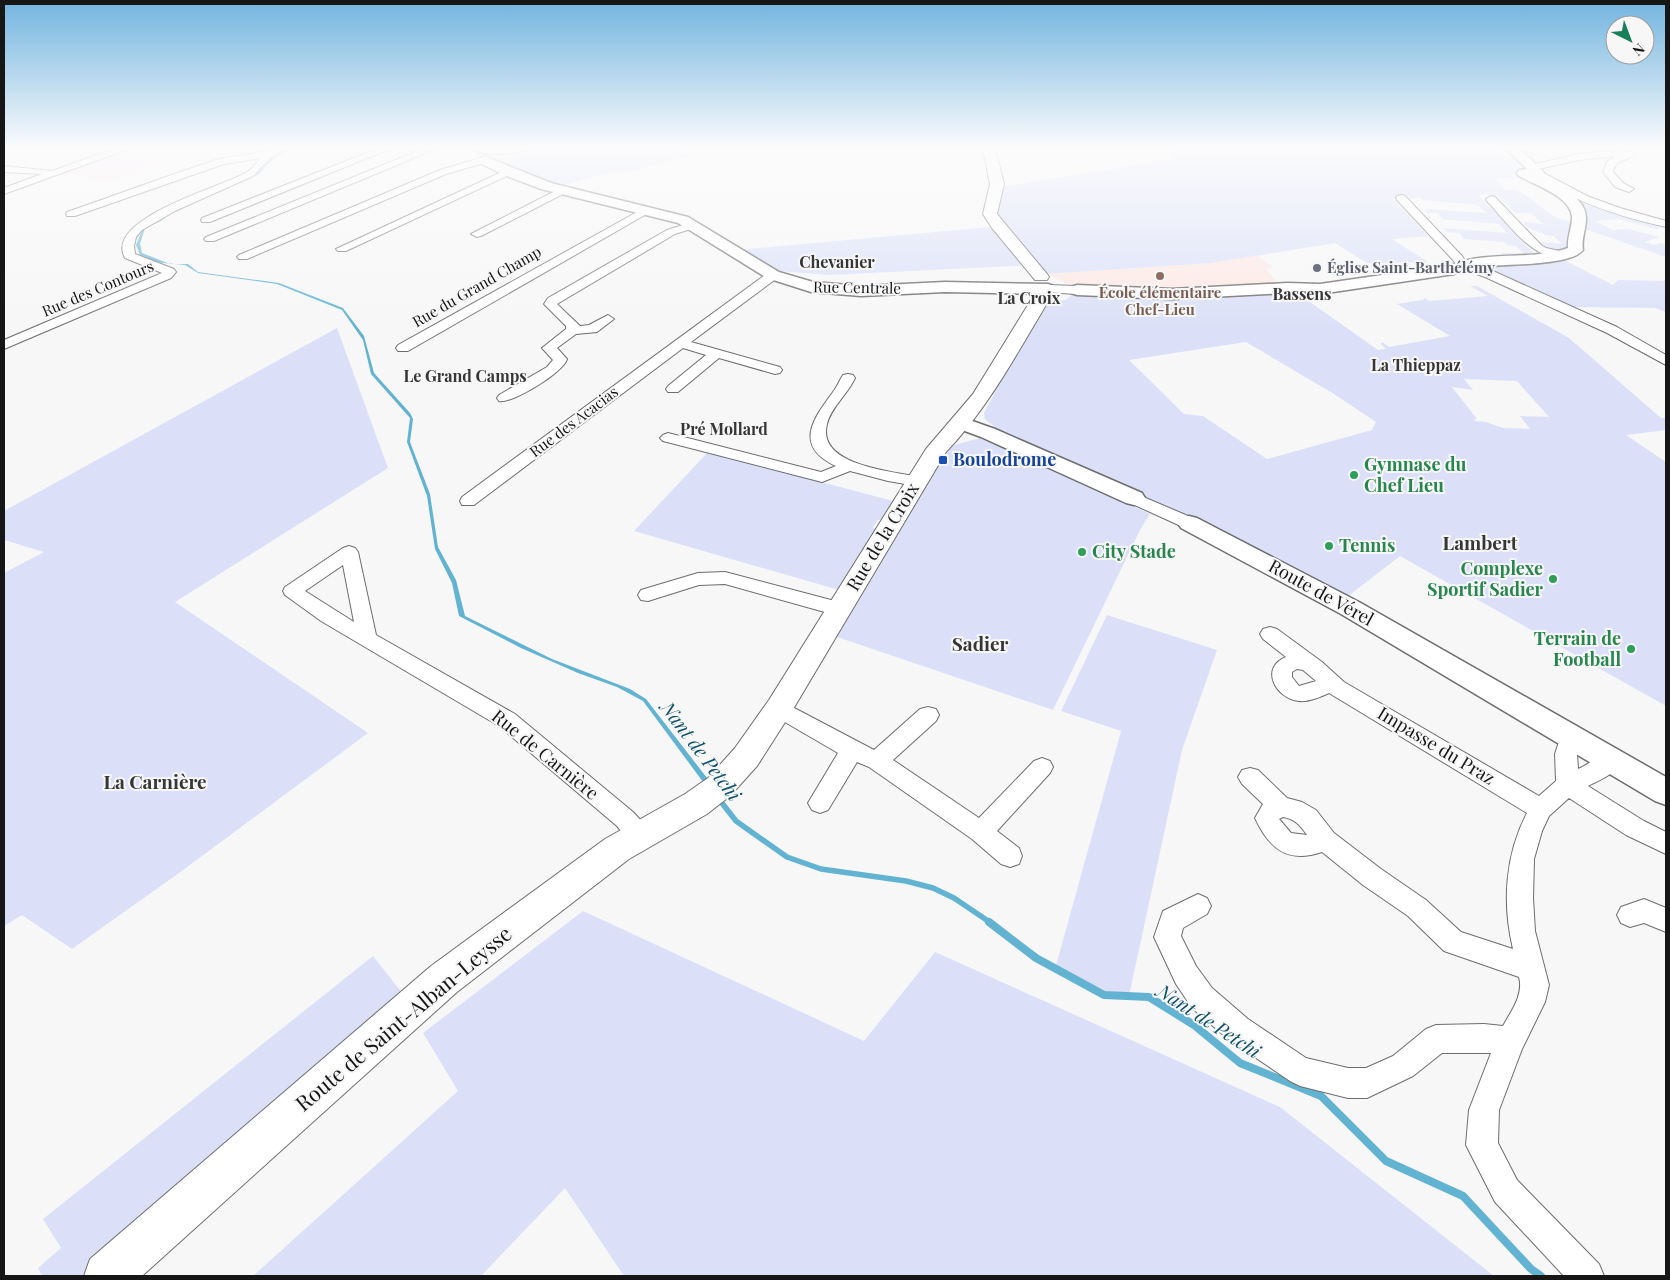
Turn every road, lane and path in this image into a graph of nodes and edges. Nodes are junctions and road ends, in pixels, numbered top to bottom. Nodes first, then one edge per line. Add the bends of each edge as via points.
1 (89, 208) edge
2 (174, 208) edge
3 (237, 208) edge
4 (287, 208) edge
5 (358, 208) edge
6 (431, 208) edge
7 (528, 208) edge
8 (637, 208) edge
9 (991, 208) edge
10 (1410, 208) edge
11 (1499, 208) edge
12 (1575, 208) edge
13 (1609, 208) edge
14 (646, 210) junction
15 (71, 214) dead end
16 (206, 220) dead end
17 (1666, 224) edge
18 (693, 225) junction
19 (477, 234) dead end
20 (210, 239) dead end
21 (342, 249) dead end
22 (1560, 254) junction
23 (243, 257) dead end
24 (1463, 266) junction
25 (773, 275) junction
26 (1043, 289) junction
27 (1077, 290) joint
28 (608, 319) dead end
29 (573, 330) junction
30 (679, 343) junction
31 (4, 346) edge
32 (403, 348) dead end
33 (716, 354) junction
34 (1666, 361) edge
35 (775, 370) dead end
36 (848, 378) dead end
37 (674, 389) dead end
38 (504, 398) dead end
39 (961, 423) junction
40 (668, 438) dead end
41 (849, 466) junction
42 (917, 481) junction
43 (1134, 498) joint
44 (468, 501) dead end
45 (1188, 523) joint
46 (648, 595) dead end
47 (839, 609) junction
48 (1270, 634) dead end
49 (367, 638) dead end
50 (1306, 662) junction
51 (1330, 684) junction
52 (779, 708) junction
53 (928, 715) dead end
54 (1571, 735) junction
55 (852, 750) junction
56 (1613, 759) junction
57 (877, 761) junction
58 (1042, 767) dead end
59 (1250, 777) dead end
60 (1568, 785) junction
61 (713, 791) joint
62 (1666, 792) edge
63 (820, 803) dead end
64 (1281, 807) junction
65 (1541, 808) junction
66 (981, 832) junction
67 (639, 835) junction
68 (1325, 840) junction
69 (1666, 843) edge
70 (1010, 856) dead end
71 (1198, 906) dead end
72 (1630, 915) dead end
73 (1666, 920) edge
74 (1531, 968) junction
75 (1510, 1042) junction
76 (107, 1276) edge
77 (1587, 1276) edge

1 - 15 street
2 - 31 street, Rue des Contours via 138,228 128,246 130,256 170,272 167,275
3 - 16 street
4 - 20 street
5 - 23 street
6 - 21 street
7 - 19 street
8 - 14 street, Rue Centrale
9 - 26 main road via 990,214
10 - 24 street
11 - 22 street via 1542,251
12 - 22 street via 1579,215 1574,243 1576,250
13 - 17 street
14 - 18 street, Rue Centrale
14 - 32 street, Rue du Grand Champ
18 - 25 street, Rue Centrale
18 - 29 street via 671,232 552,301 552,308 570,320
22 - 24 street
24 - 27 street via 1328,288 1172,294
24 - 34 street via 1489,274 1612,330
25 - 26 street, Rue Centrale via 822,289
25 - 30 street, Rue des Acacias
26 - 27 street
26 - 39 main road, Rue de la Croix via 990,384
28 - 29 street via 592,329
29 - 38 street via 549,348 560,358 552,370
30 - 33 street
30 - 44 street, Rue des Acacias
33 - 35 street
33 - 37 street
36 - 41 street via 844,389 820,421 816,433 826,452
39 - 42 main road, Rue de la Croix via 937,449
39 - 43 street, Route de Vérel
40 - 41 street via 822,477
41 - 42 street
42 - 47 main road, Rue de la Croix
43 - 45 street, Route de Vérel
45 - 54 street, Route de Vérel via 1299,580
46 - 47 street via 698,579 726,578
47 - 52 main road, Rue de la Croix
48 - 50 street, Impasse du Praz
49 - 67 street, Rue de Carnière via 507,720 625,819
50 - 51 street, Impasse du Praz
50 - 51 street via 1284,668 1281,674 1289,689 1304,695
51 - 65 street, Impasse du Praz
52 - 55 street
52 - 61 main road, Rue de la Croix via 746,758
53 - 57 street
54 - 56 street, Route de Vérel
54 - 60 street via 1566,754
55 - 57 street
55 - 63 street
56 - 60 street
56 - 62 street, Route de Vérel
57 - 66 street
58 - 66 street
59 - 64 street
60 - 65 street
60 - 69 street via 1635,828
61 - 67 main road, Route de Saint-Alban-Leysse
64 - 68 street via 1294,809 1308,817
64 - 68 street via 1270,812 1267,818 1276,836 1284,842 1303,847
65 - 74 street via 1522,859 1522,931
66 - 70 street
67 - 76 main road, Route de Saint-Alban-Leysse via 444,979
68 - 74 street via 1417,908 1453,942
71 - 75 street via 1172,920 1167,937 1186,976 1202,998 1238,1029 1300,1071 1348,1083 1367,1083 1403,1066 1436,1038 1484,1038
72 - 73 street via 1644,911
74 - 75 street via 1535,985 1531,1002
75 - 77 street via 1484,1110 1482,1144 1506,1190

